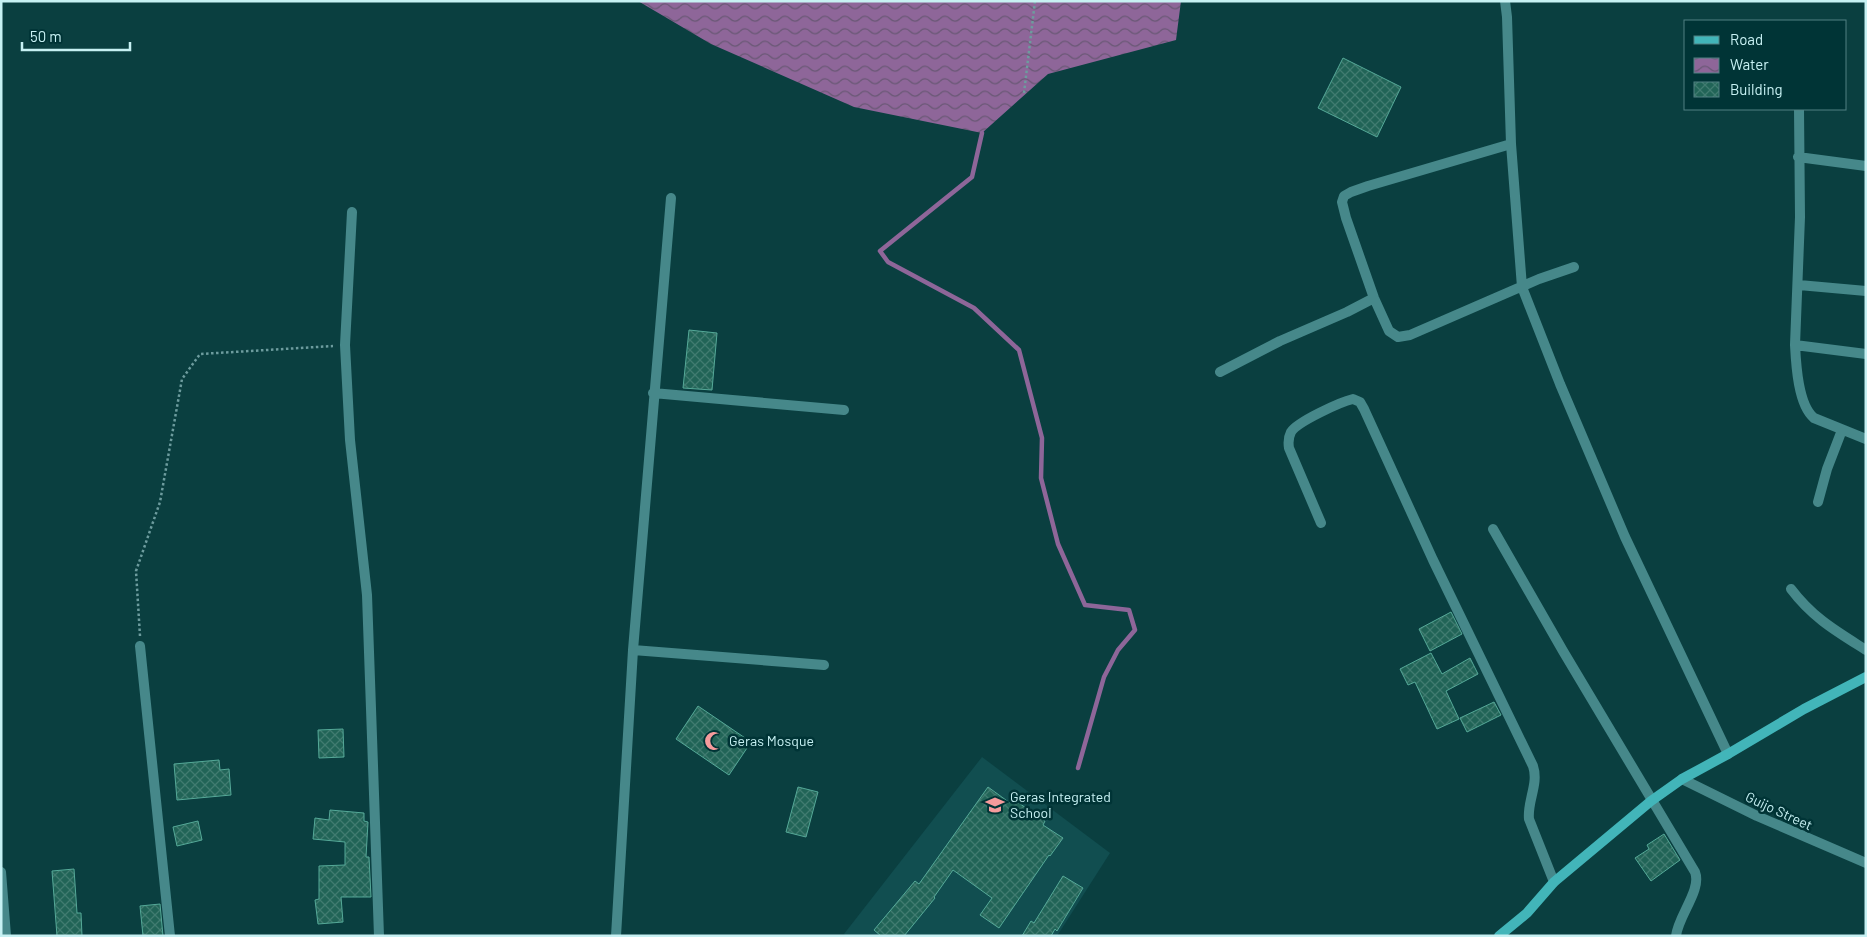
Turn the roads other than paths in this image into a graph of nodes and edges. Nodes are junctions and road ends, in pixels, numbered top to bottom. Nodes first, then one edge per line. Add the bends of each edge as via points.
1 (1505, 1) edge
2 (1798, 110) edge
3 (1511, 144) junction
4 (1798, 157) junction
5 (1866, 166) edge
6 (671, 198) dead end
7 (352, 212) dead end
8 (1574, 267) dead end
9 (1798, 285) junction
10 (1522, 287) junction
11 (1866, 291) edge
12 (1374, 298) junction
13 (1795, 345) junction
14 (1866, 354) edge
15 (1220, 372) dead end
16 (654, 393) junction
17 (844, 410) dead end
18 (1842, 430) junction
19 (1866, 439) edge
20 (1818, 502) dead end
21 (1321, 523) dead end
22 (1493, 529) dead end
23 (1791, 589) dead end
24 (140, 646) road end
25 (633, 650) junction
26 (1866, 650) edge
27 (824, 665) dead end
28 (1866, 677) edge
29 (1728, 754) junction
30 (1682, 779) junction
31 (1651, 801) junction
32 (1866, 863) edge
33 (1, 872) edge
34 (1554, 882) junction
35 (3, 915) edge
36 (6, 936) edge
37 (170, 936) edge
38 (378, 936) edge
39 (616, 936) edge
40 (1499, 936) edge
41 (1676, 936) edge

1 - 3 street
2 - 4 street
3 - 10 street
3 - 12 street via 1344,196 1342,202 1346,218
4 - 5 street
4 - 9 street
6 - 16 street
7 - 38 street via 345,346 350,440 367,595
8 - 10 street
9 - 11 street
9 - 13 street
10 - 12 street via 1404,337 1389,331
10 - 29 street via 1625,537
12 - 15 street
13 - 14 street
13 - 18 street via 1796,364 1808,414
16 - 17 street
16 - 25 street
18 - 19 street
18 - 20 street
21 - 34 street via 1288,439 1301,423 1353,399 1364,409 1533,766 1536,779 1528,809 1529,820
22 - 31 street
23 - 26 street via 1818,619
24 - 37 street
25 - 27 street
25 - 39 street
28 - 29 street
29 - 30 street
30 - 31 street
30 - 32 street, Guijo Street via 1757,816
31 - 34 street
31 - 41 street via 1697,878
33 - 35 street
34 - 40 street via 1527,914
35 - 36 street

